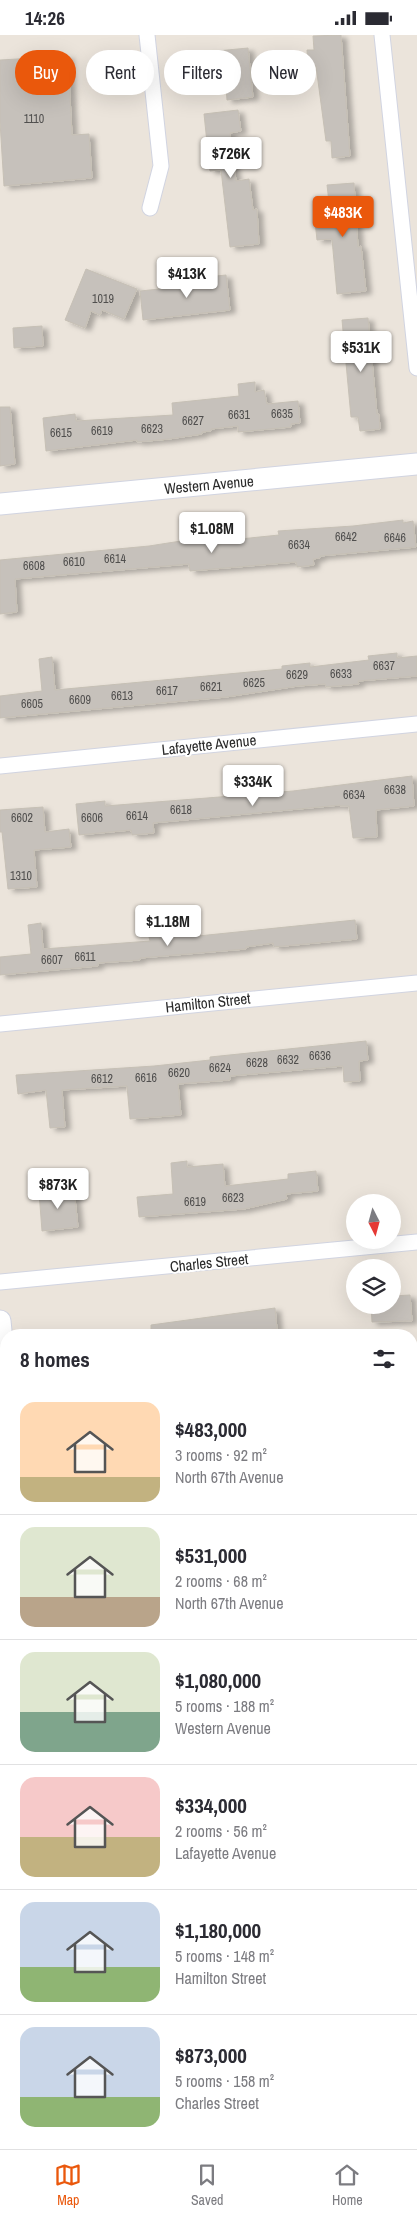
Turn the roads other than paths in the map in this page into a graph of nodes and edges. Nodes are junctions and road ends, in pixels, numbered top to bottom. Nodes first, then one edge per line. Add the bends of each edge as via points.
1 (147, 35) edge
2 (382, 35) edge
3 (150, 208) dead end
4 (417, 368) edge
5 (417, 464) edge
6 (0, 504) edge
7 (417, 724) edge
8 (0, 766) edge
9 (417, 983) edge
10 (0, 1024) edge
11 (417, 1242) edge
12 (0, 1282) edge

1 - 3 street via 161,166
2 - 4 street
5 - 6 street, Western Avenue
7 - 8 street, Lafayette Avenue
9 - 10 street, Hamilton Street
11 - 12 street, Charles Street

